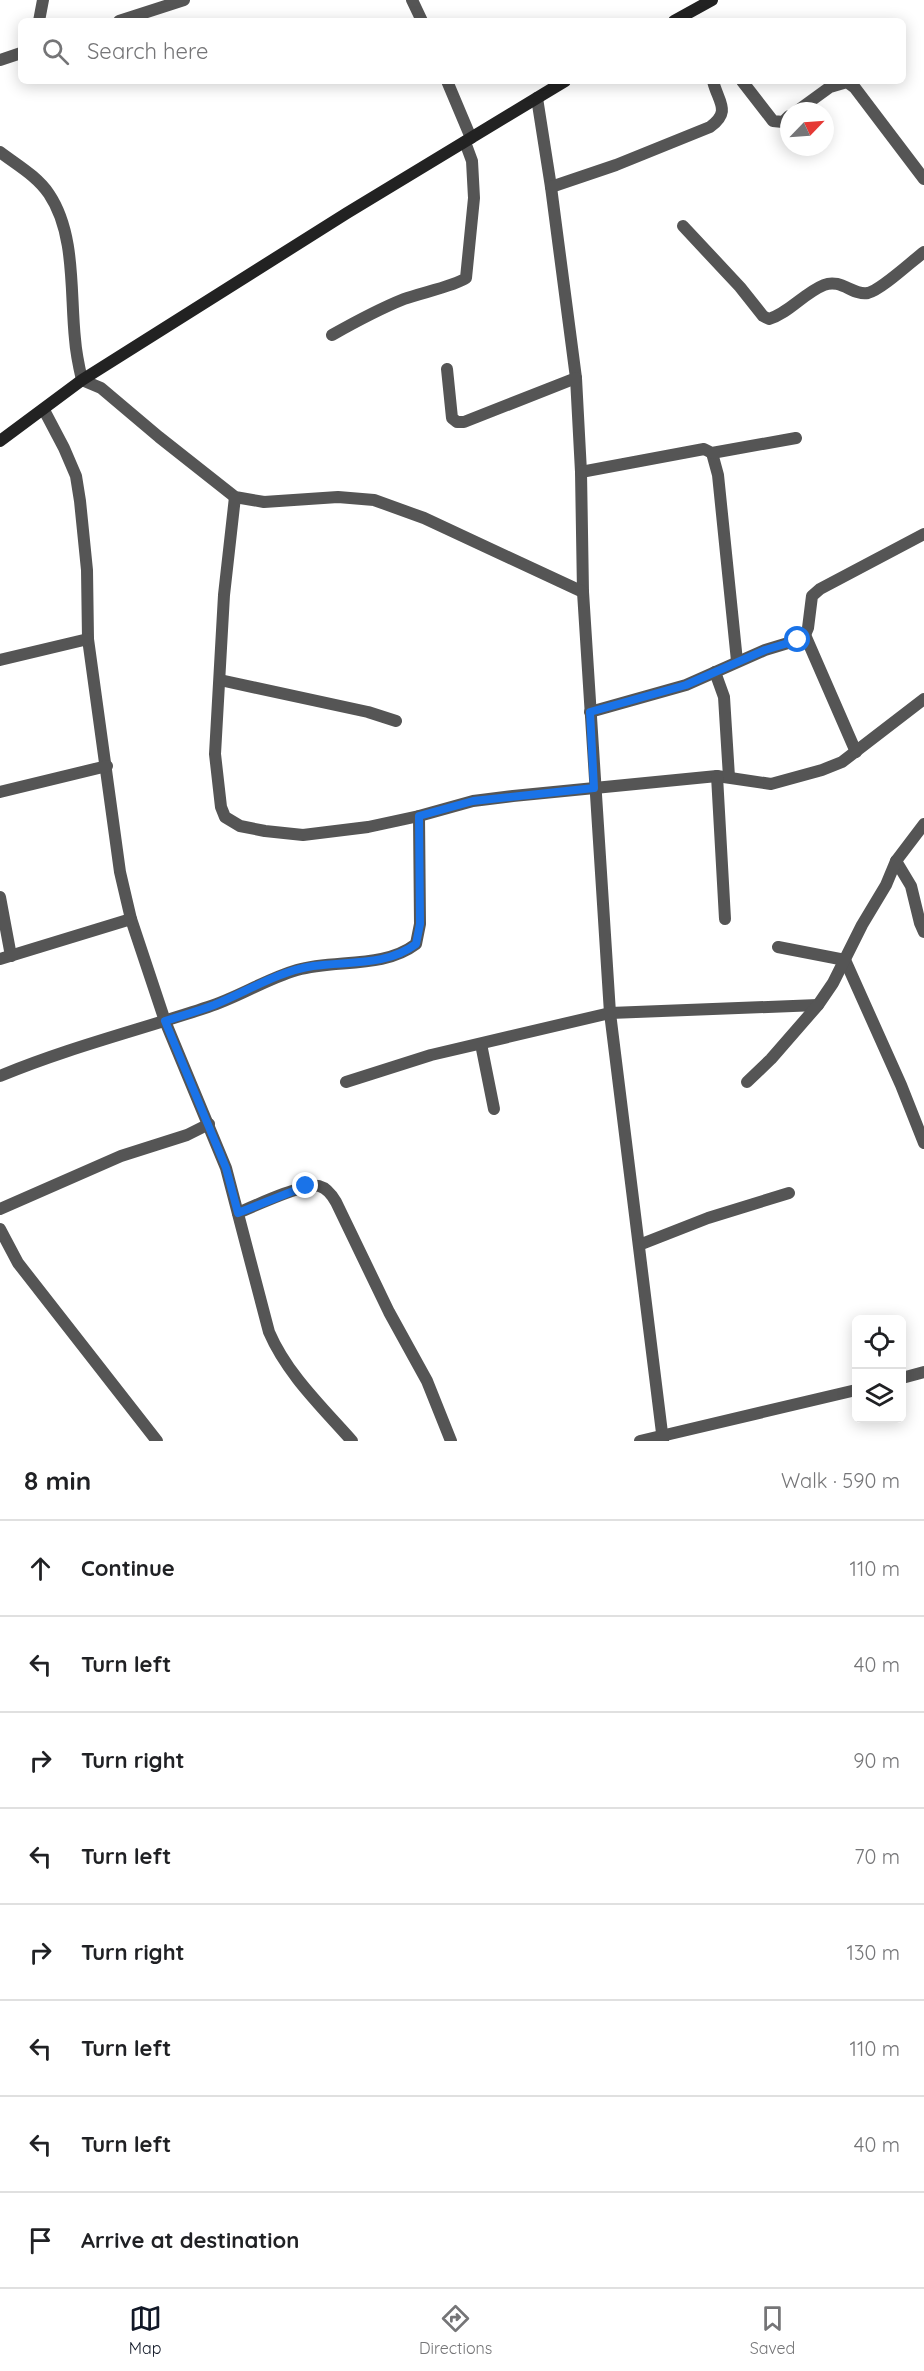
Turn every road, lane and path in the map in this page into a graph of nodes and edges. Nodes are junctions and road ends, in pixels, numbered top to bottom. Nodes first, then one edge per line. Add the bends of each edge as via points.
1 (43, 0) edge
2 (184, 0) edge
3 (412, 0) edge
4 (712, 0) edge
5 (40, 18) edge
6 (128, 18) edge
7 (421, 18) edge
8 (684, 18) edge
9 (18, 54) edge
10 (0, 60) edge
11 (448, 84) edge
12 (560, 84) edge
13 (714, 84) edge
14 (744, 84) edge
15 (840, 84) edge
16 (850, 84) edge
17 (537, 98) junction
18 (809, 102) edge
19 (780, 122) edge
20 (468, 140) junction
21 (0, 152) edge
22 (924, 179) edge
23 (551, 188) junction
24 (683, 226) dead end
25 (924, 252) edge
26 (332, 335) dead end
27 (447, 369) dead end
28 (576, 378) junction
29 (82, 380) junction
30 (44, 410) junction
31 (796, 438) dead end
32 (0, 441) edge
33 (712, 453) junction
34 (581, 472) junction
35 (235, 497) junction
36 (924, 534) edge
37 (583, 592) junction
38 (805, 635) junction
39 (88, 639) junction
40 (0, 660) edge
41 (737, 662) junction
42 (715, 672) junction
43 (220, 680) junction
44 (924, 699) edge
45 (590, 712) junction
46 (396, 721) dead end
47 (856, 752) junction
48 (106, 766) junction
49 (723, 777) junction
50 (594, 788) junction
51 (0, 792) edge
52 (419, 816) junction
53 (924, 824) edge
54 (896, 861) junction
55 (0, 897) edge
56 (131, 919) junction
57 (725, 919) dead end
58 (924, 932) edge
59 (778, 947) dead end
60 (6, 957) edge
61 (845, 960) junction
62 (818, 1005) junction
63 (610, 1013) junction
64 (165, 1021) junction
65 (481, 1044) junction
66 (0, 1076) edge
67 (346, 1082) dead end
68 (747, 1082) dead end
69 (494, 1109) dead end
70 (209, 1124) junction
71 (924, 1143) edge
72 (789, 1193) dead end
73 (0, 1209) edge
74 (238, 1213) junction
75 (0, 1229) edge
76 (639, 1245) junction
77 (924, 1372) edge
78 (906, 1377) edge
79 (852, 1391) edge
80 (663, 1438) edge
81 (156, 1441) edge
82 (352, 1441) edge
83 (451, 1441) edge
84 (640, 1441) edge

1 - 5 street
2 - 6 street
3 - 7 street
4 - 8 street
9 - 10 street
11 - 20 street
12 - 17 street
13 - 23 street via 722,114 710,127
14 - 19 street via 773,121
15 - 18 street
16 - 22 street
17 - 20 street
17 - 23 street
20 - 26 street via 474,198 466,278 405,299
20 - 29 street
21 - 29 street via 49,193 60,214 70,261
23 - 28 street
24 - 25 street via 768,319 832,282 868,293
27 - 28 street via 452,418 456,422
28 - 34 street
29 - 30 street
29 - 35 street via 101,388
30 - 32 street
30 - 39 street via 76,476 87,570
31 - 33 street
33 - 34 street via 704,449
33 - 41 street via 718,476
34 - 37 street
35 - 37 street via 264,502 338,497 374,500 424,518
35 - 43 street
36 - 38 street via 820,589 812,596
37 - 45 street
38 - 41 street
38 - 47 street
39 - 40 street
39 - 48 street
41 - 42 street
42 - 45 street via 647,698
42 - 49 street via 724,697
43 - 46 street
43 - 52 street via 215,754 221,807 231,822 303,835
44 - 47 street
45 - 50 street
47 - 49 street via 822,770 771,784
48 - 51 street
48 - 56 street via 120,872
49 - 50 street
49 - 57 street
50 - 52 street via 473,801
50 - 63 street
52 - 64 street via 420,924 416,944 395,956 290,972 213,1006
53 - 54 street
54 - 58 street via 911,886
54 - 61 street
55 - 60 street
56 - 60 street
56 - 64 street
59 - 61 street
61 - 62 street
61 - 71 street
62 - 63 street
62 - 68 street
63 - 65 street
63 - 76 street
64 - 66 street
64 - 70 street
65 - 67 street
65 - 69 street
70 - 73 street via 121,1156
70 - 74 street
72 - 76 street
74 - 82 street via 278,1353
74 - 83 street via 306,1186 319,1185 329,1191 427,1381
75 - 81 street via 18,1263
76 - 80 street
77 - 78 street
79 - 80 street
80 - 84 street

